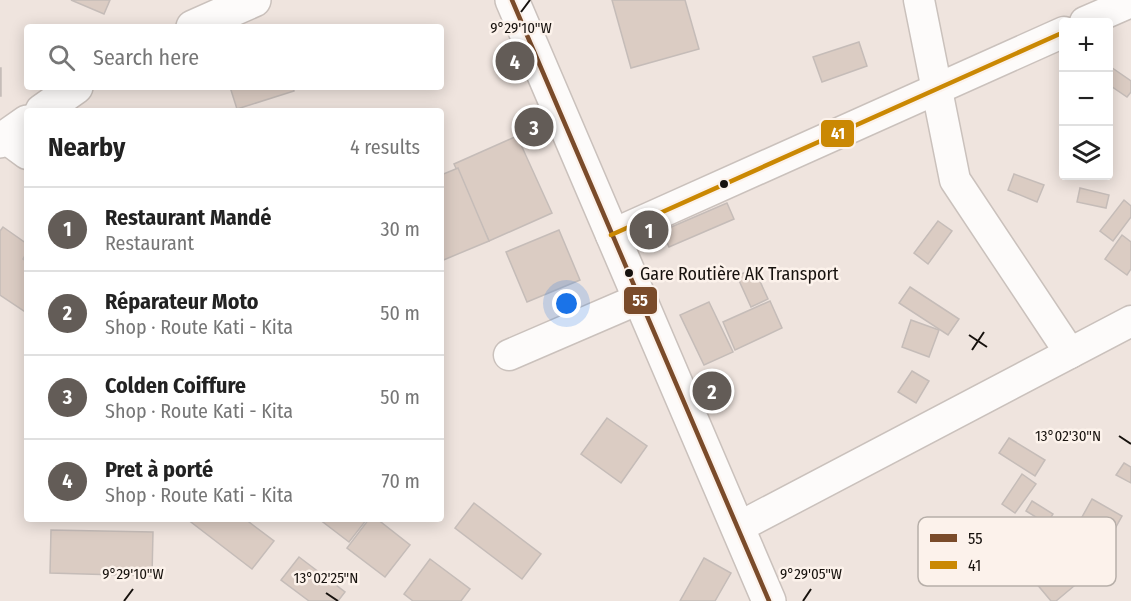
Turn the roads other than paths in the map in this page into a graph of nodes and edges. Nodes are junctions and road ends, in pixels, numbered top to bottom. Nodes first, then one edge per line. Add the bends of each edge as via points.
1 (254, 0) edge
2 (499, 0) edge
3 (512, 0) edge
4 (919, 0) edge
5 (1131, 2) edge
6 (1094, 18) edge
7 (201, 24) edge
8 (1059, 34) edge
9 (525, 35) junction
10 (937, 89) junction
11 (72, 90) edge
12 (46, 108) edge
13 (611, 235) junction
14 (639, 299) junction
15 (1131, 321) edge
16 (1070, 353) junction
17 (509, 355) dead end
18 (737, 528) junction
19 (769, 601) edge

1 - 7 main road
2 - 9 main road
3 - 9 main road
4 - 10 street
5 - 6 street
8 - 10 street
9 - 13 main road
10 - 13 street
10 - 16 street via 955,180
11 - 12 main road
13 - 14 main road
14 - 17 street
14 - 18 main road
15 - 16 street
16 - 18 street
18 - 19 main road

